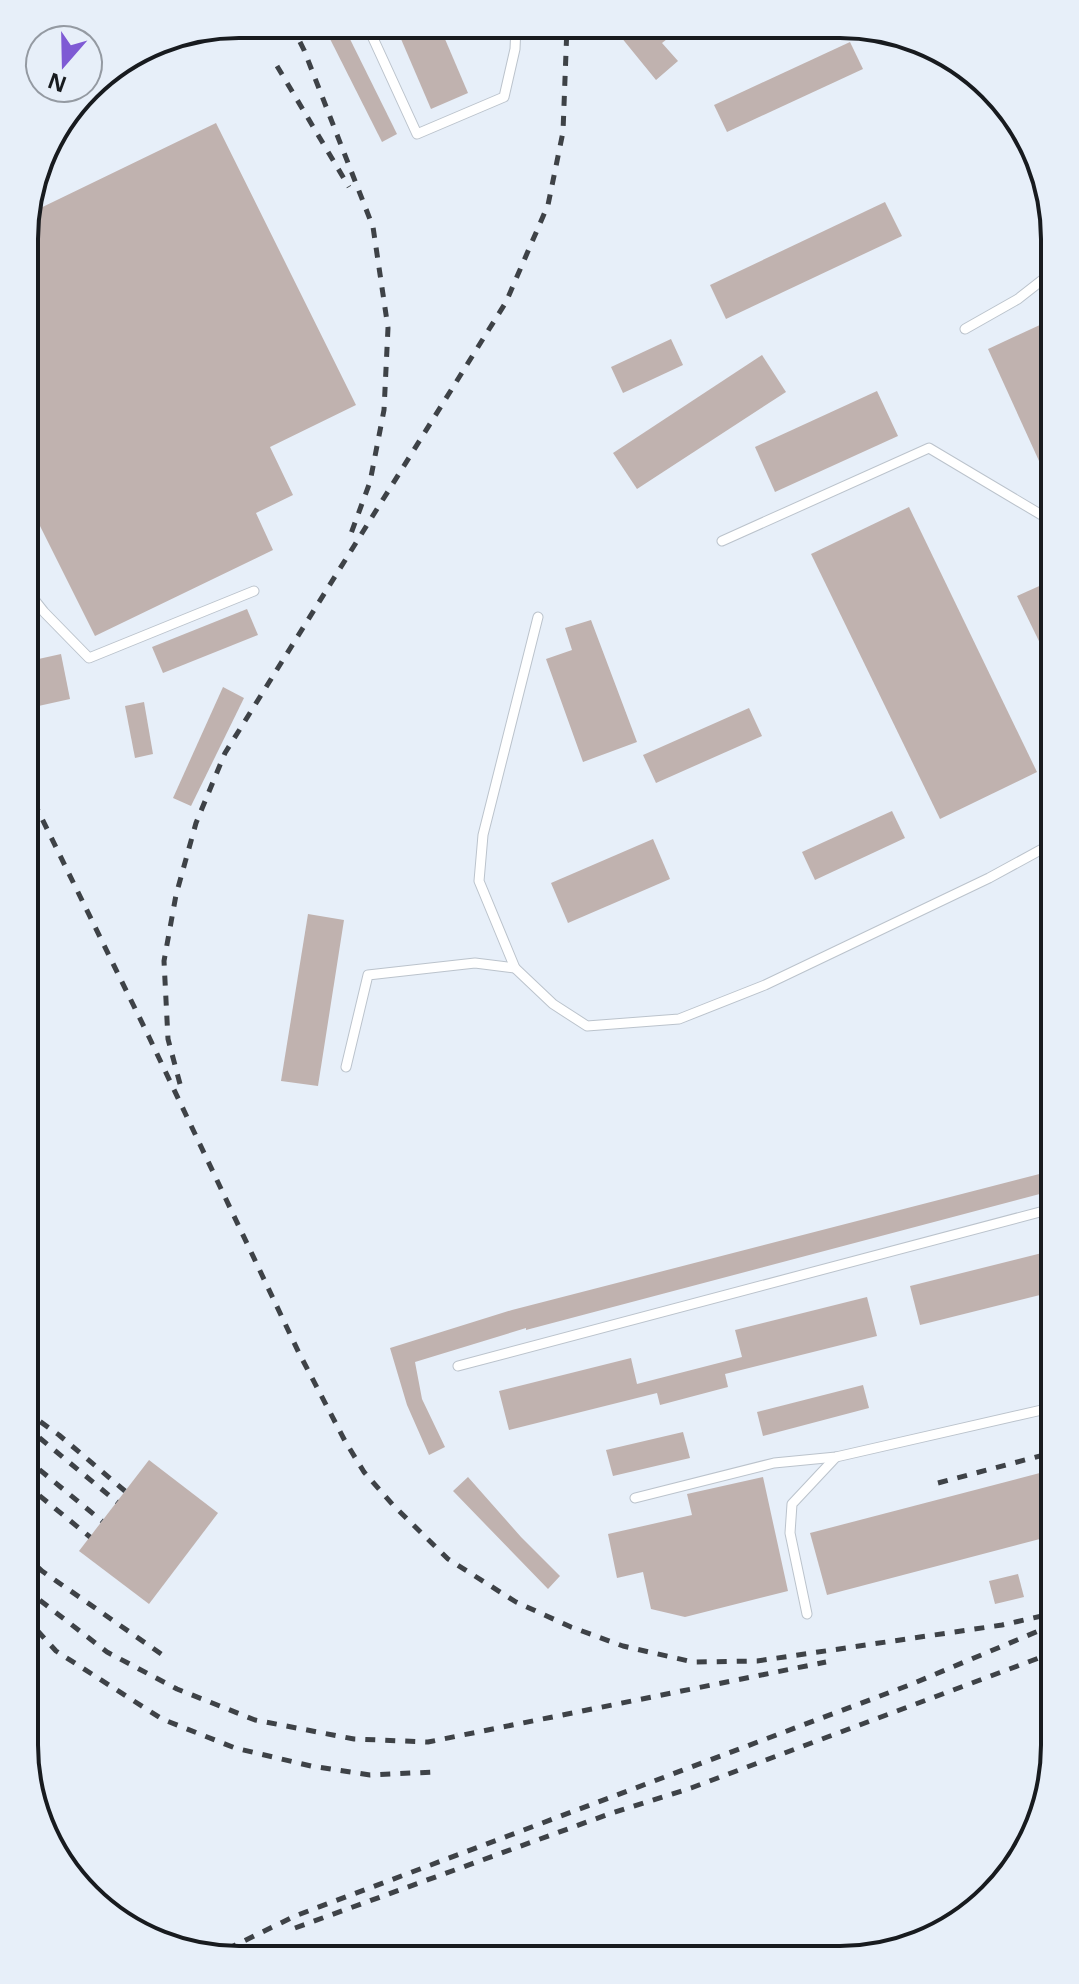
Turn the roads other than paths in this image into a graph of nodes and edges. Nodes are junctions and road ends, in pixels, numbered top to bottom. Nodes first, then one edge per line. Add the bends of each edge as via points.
1 (373, 38) edge
2 (515, 38) edge
3 (1041, 281) edge
4 (965, 329) dead end
5 (1041, 515) edge
6 (722, 541) dead end
7 (254, 591) dead end
8 (38, 604) edge
9 (538, 617) dead end
10 (1041, 850) edge
11 (515, 968) junction
12 (346, 1067) dead end
13 (1041, 1212) edge
14 (458, 1366) dead end
15 (1041, 1410) edge
16 (836, 1457) junction
17 (635, 1498) dead end
18 (807, 1614) dead end

1 - 2 lane via 417,134 504,97
3 - 4 lane
5 - 6 lane via 929,448
7 - 8 lane via 89,658
9 - 11 lane via 483,835 479,881
10 - 11 lane via 765,985 679,1019 587,1026 553,1004
11 - 12 lane via 475,963 368,975
13 - 14 lane
15 - 16 lane
16 - 17 lane via 774,1463
16 - 18 lane via 792,1504 790,1533

